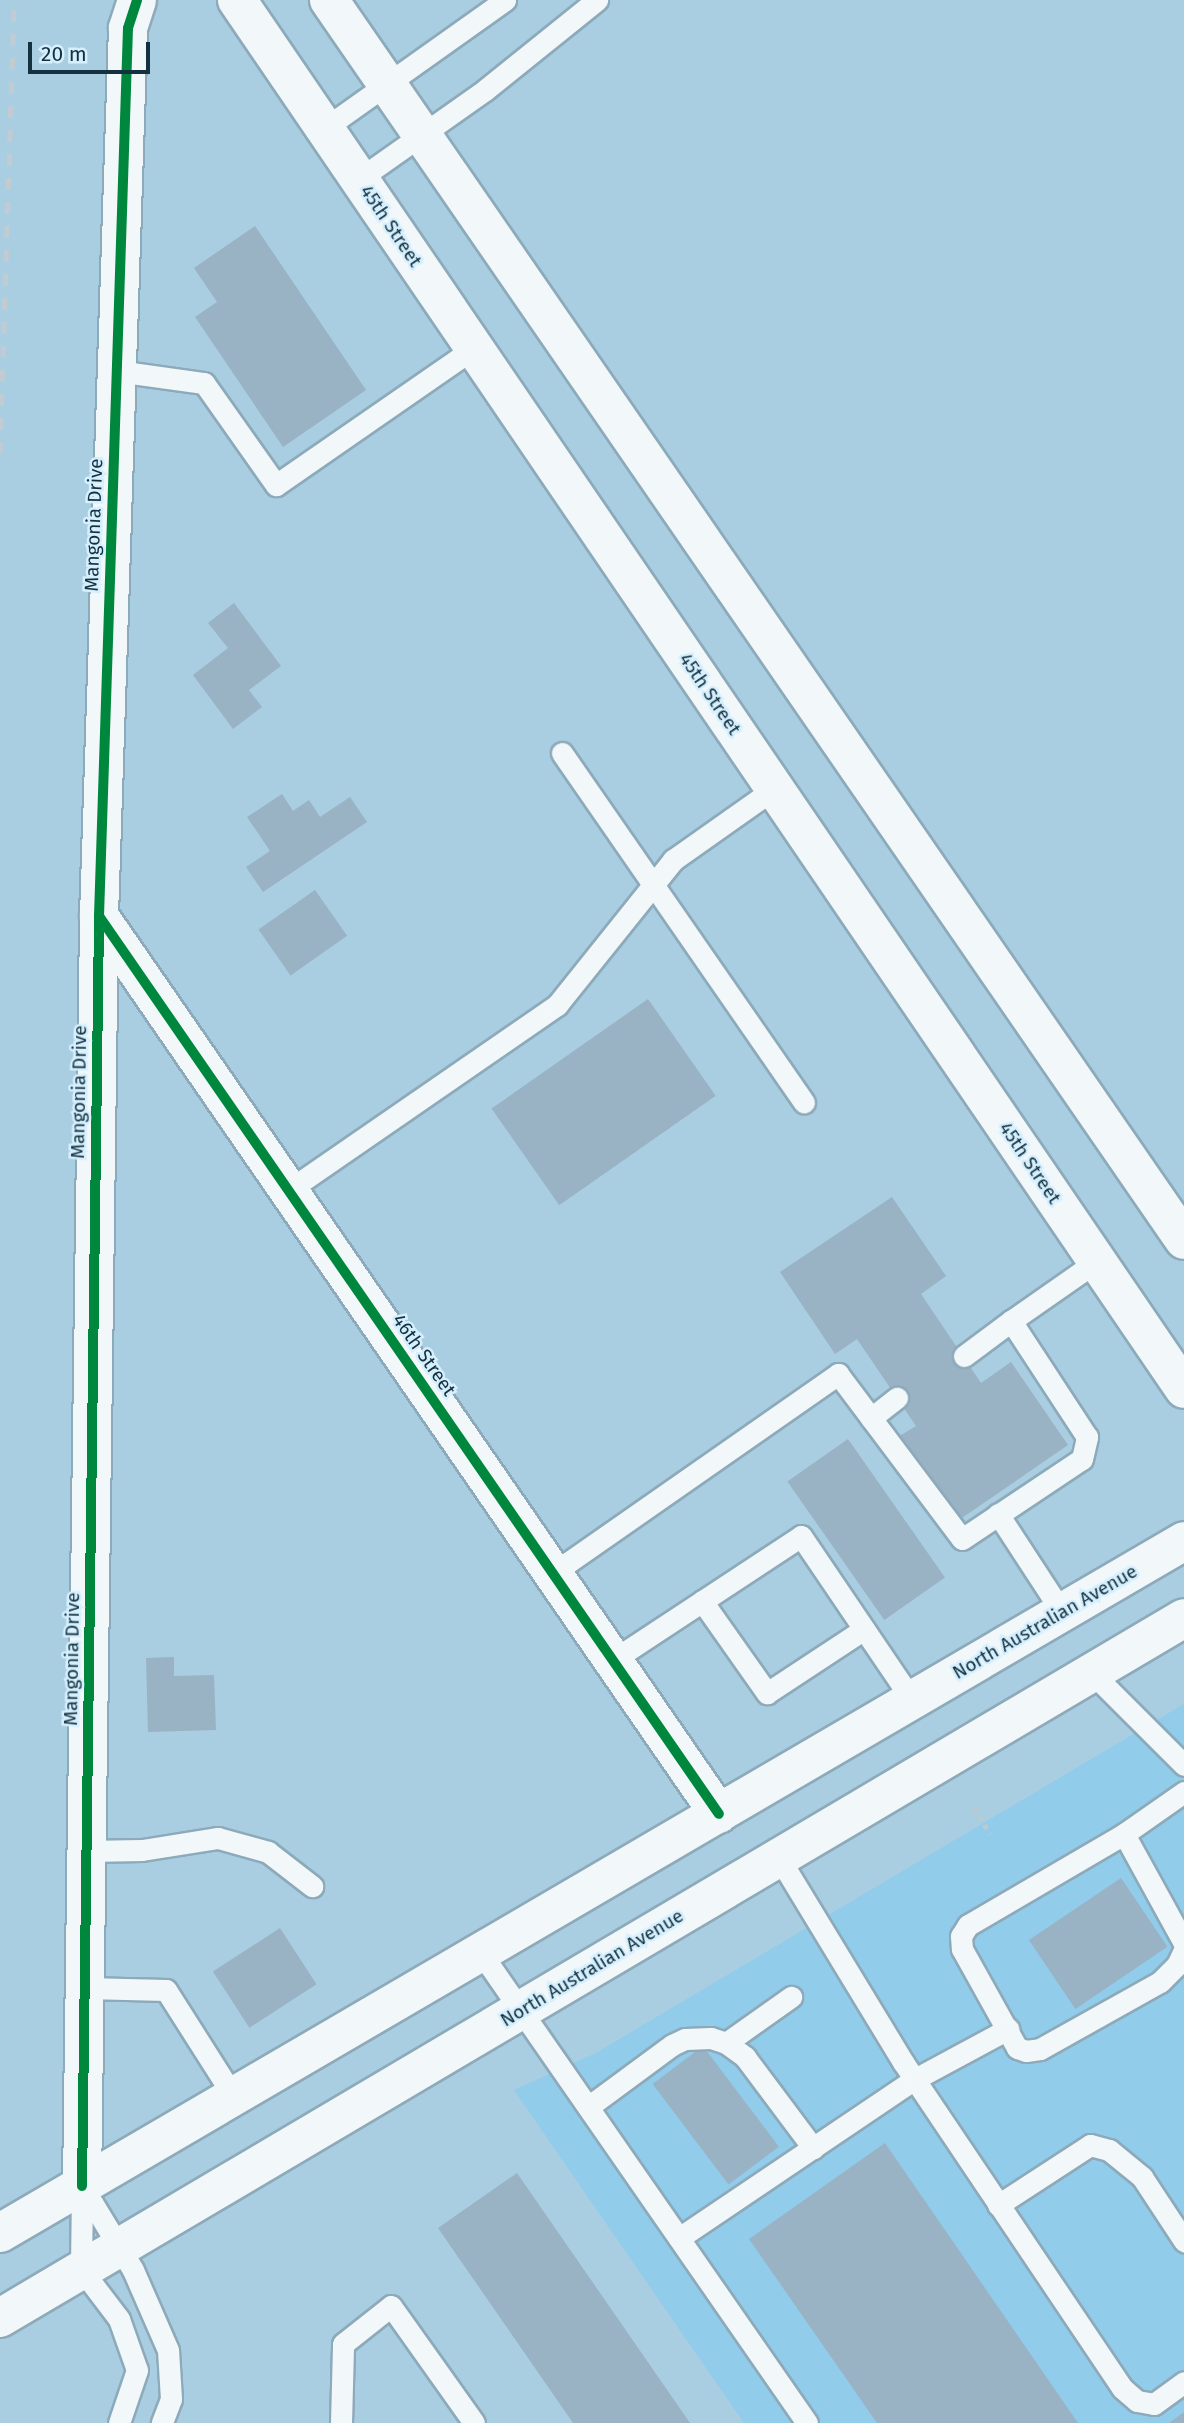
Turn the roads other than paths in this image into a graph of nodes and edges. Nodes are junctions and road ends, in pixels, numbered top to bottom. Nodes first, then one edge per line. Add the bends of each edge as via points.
1 (137, 0) edge
2 (237, 0) edge
3 (329, 0) edge
4 (505, 0) edge
5 (597, 0) edge
6 (387, 84) junction
7 (325, 128) junction
8 (421, 135) junction
9 (359, 179) junction
10 (474, 348) junction
11 (117, 371) junction
12 (562, 752) dead end
13 (775, 788) junction
14 (653, 885) junction
15 (99, 916) junction
16 (804, 1102) dead end
17 (289, 1190) junction
18 (1184, 1240) edge
19 (1097, 1261) junction
20 (1011, 1321) junction
21 (964, 1356) dead end
22 (1184, 1389) edge
23 (897, 1398) dead end
24 (872, 1418) junction
25 (999, 1514) junction
26 (1184, 1541) edge
27 (553, 1573) junction
28 (702, 1601) junction
29 (1062, 1612) junction
30 (1184, 1618) edge
31 (864, 1629) junction
32 (613, 1660) junction
33 (1092, 1672) junction
34 (912, 1700) junction
35 (1184, 1765) edge
36 (1184, 1791) edge
37 (719, 1814) junction
38 (1124, 1834) junction
39 (86, 1852) junction
40 (779, 1858) junction
41 (312, 1886) dead end
42 (1184, 1943) edge
43 (1184, 1950) edge
44 (481, 1953) junction
45 (85, 1988) junction
46 (791, 1997) dead end
47 (520, 2010) junction
48 (1008, 2029) junction
49 (726, 2043) junction
50 (915, 2079) junction
51 (234, 2097) junction
52 (588, 2107) junction
53 (813, 2148) junction
54 (82, 2186) junction
55 (998, 2205) junction
56 (0, 2233) edge
57 (679, 2238) junction
58 (1184, 2241) edge
59 (118, 2247) junction
60 (81, 2269) junction
61 (0, 2318) edge
62 (1184, 2382) edge
63 (119, 2423) edge
64 (162, 2423) edge
65 (341, 2423) edge
66 (474, 2423) edge
67 (807, 2423) edge

1 - 11 main road, Mangonia Drive via 128,27
2 - 7 main road, 45th Street
3 - 6 main road
4 - 6 lane
5 - 8 lane
6 - 7 lane
6 - 8 main road
7 - 9 main road, 45th Street
8 - 9 lane
8 - 18 main road
9 - 10 main road, 45th Street
10 - 11 lane via 276,485 204,383
10 - 13 main road, 45th Street
11 - 15 main road, Mangonia Drive
12 - 14 lane
13 - 14 lane via 673,860
13 - 19 main road, 45th Street
14 - 16 lane
14 - 17 lane via 557,1005
15 - 17 main road, 46th Street
15 - 39 main road, Mangonia Drive
17 - 27 main road, 46th Street
19 - 20 lane
19 - 22 main road, 45th Street
20 - 21 lane
20 - 25 lane via 1087,1437 1082,1459
23 - 24 lane
24 - 25 lane via 962,1539
24 - 27 lane via 838,1374
25 - 29 lane
26 - 29 main road, North Australian Avenue
27 - 32 main road, 46th Street
28 - 31 lane via 767,1693
28 - 31 lane via 800,1536
28 - 32 lane
29 - 34 main road, North Australian Avenue
30 - 33 main road, North Australian Avenue
31 - 34 lane
32 - 37 main road, 46th Street
33 - 35 lane
33 - 40 main road, North Australian Avenue
34 - 37 main road, North Australian Avenue
36 - 38 lane
37 - 44 main road, North Australian Avenue
38 - 42 lane
38 - 48 lane via 968,1926 961,1937 962,1948
39 - 41 lane via 142,1850 218,1838 268,1852
39 - 45 main road, Mangonia Drive
40 - 47 main road, North Australian Avenue
40 - 50 lane
43 - 48 lane via 1160,1982 1040,2049 1017,2048
44 - 47 lane
44 - 51 main road, North Australian Avenue
45 - 51 lane via 166,1990
45 - 54 main road, Mangonia Drive
46 - 49 lane
47 - 52 lane
47 - 59 main road, North Australian Avenue
48 - 50 lane
49 - 52 lane via 685,2039
49 - 53 lane via 745,2057
50 - 53 lane
50 - 55 lane
51 - 54 main road, North Australian Avenue
52 - 57 lane
53 - 57 lane
54 - 56 main road, North Australian Avenue
54 - 59 lane
54 - 60 lane
55 - 58 lane via 1090,2145 1109,2150 1142,2176
55 - 62 lane via 1122,2388 1137,2401 1154,2404
57 - 67 lane
59 - 60 main road, North Australian Avenue
59 - 64 lane via 169,2350 171,2399
60 - 61 main road, North Australian Avenue
60 - 63 lane via 119,2319 137,2370
65 - 66 lane via 343,2344 391,2306

